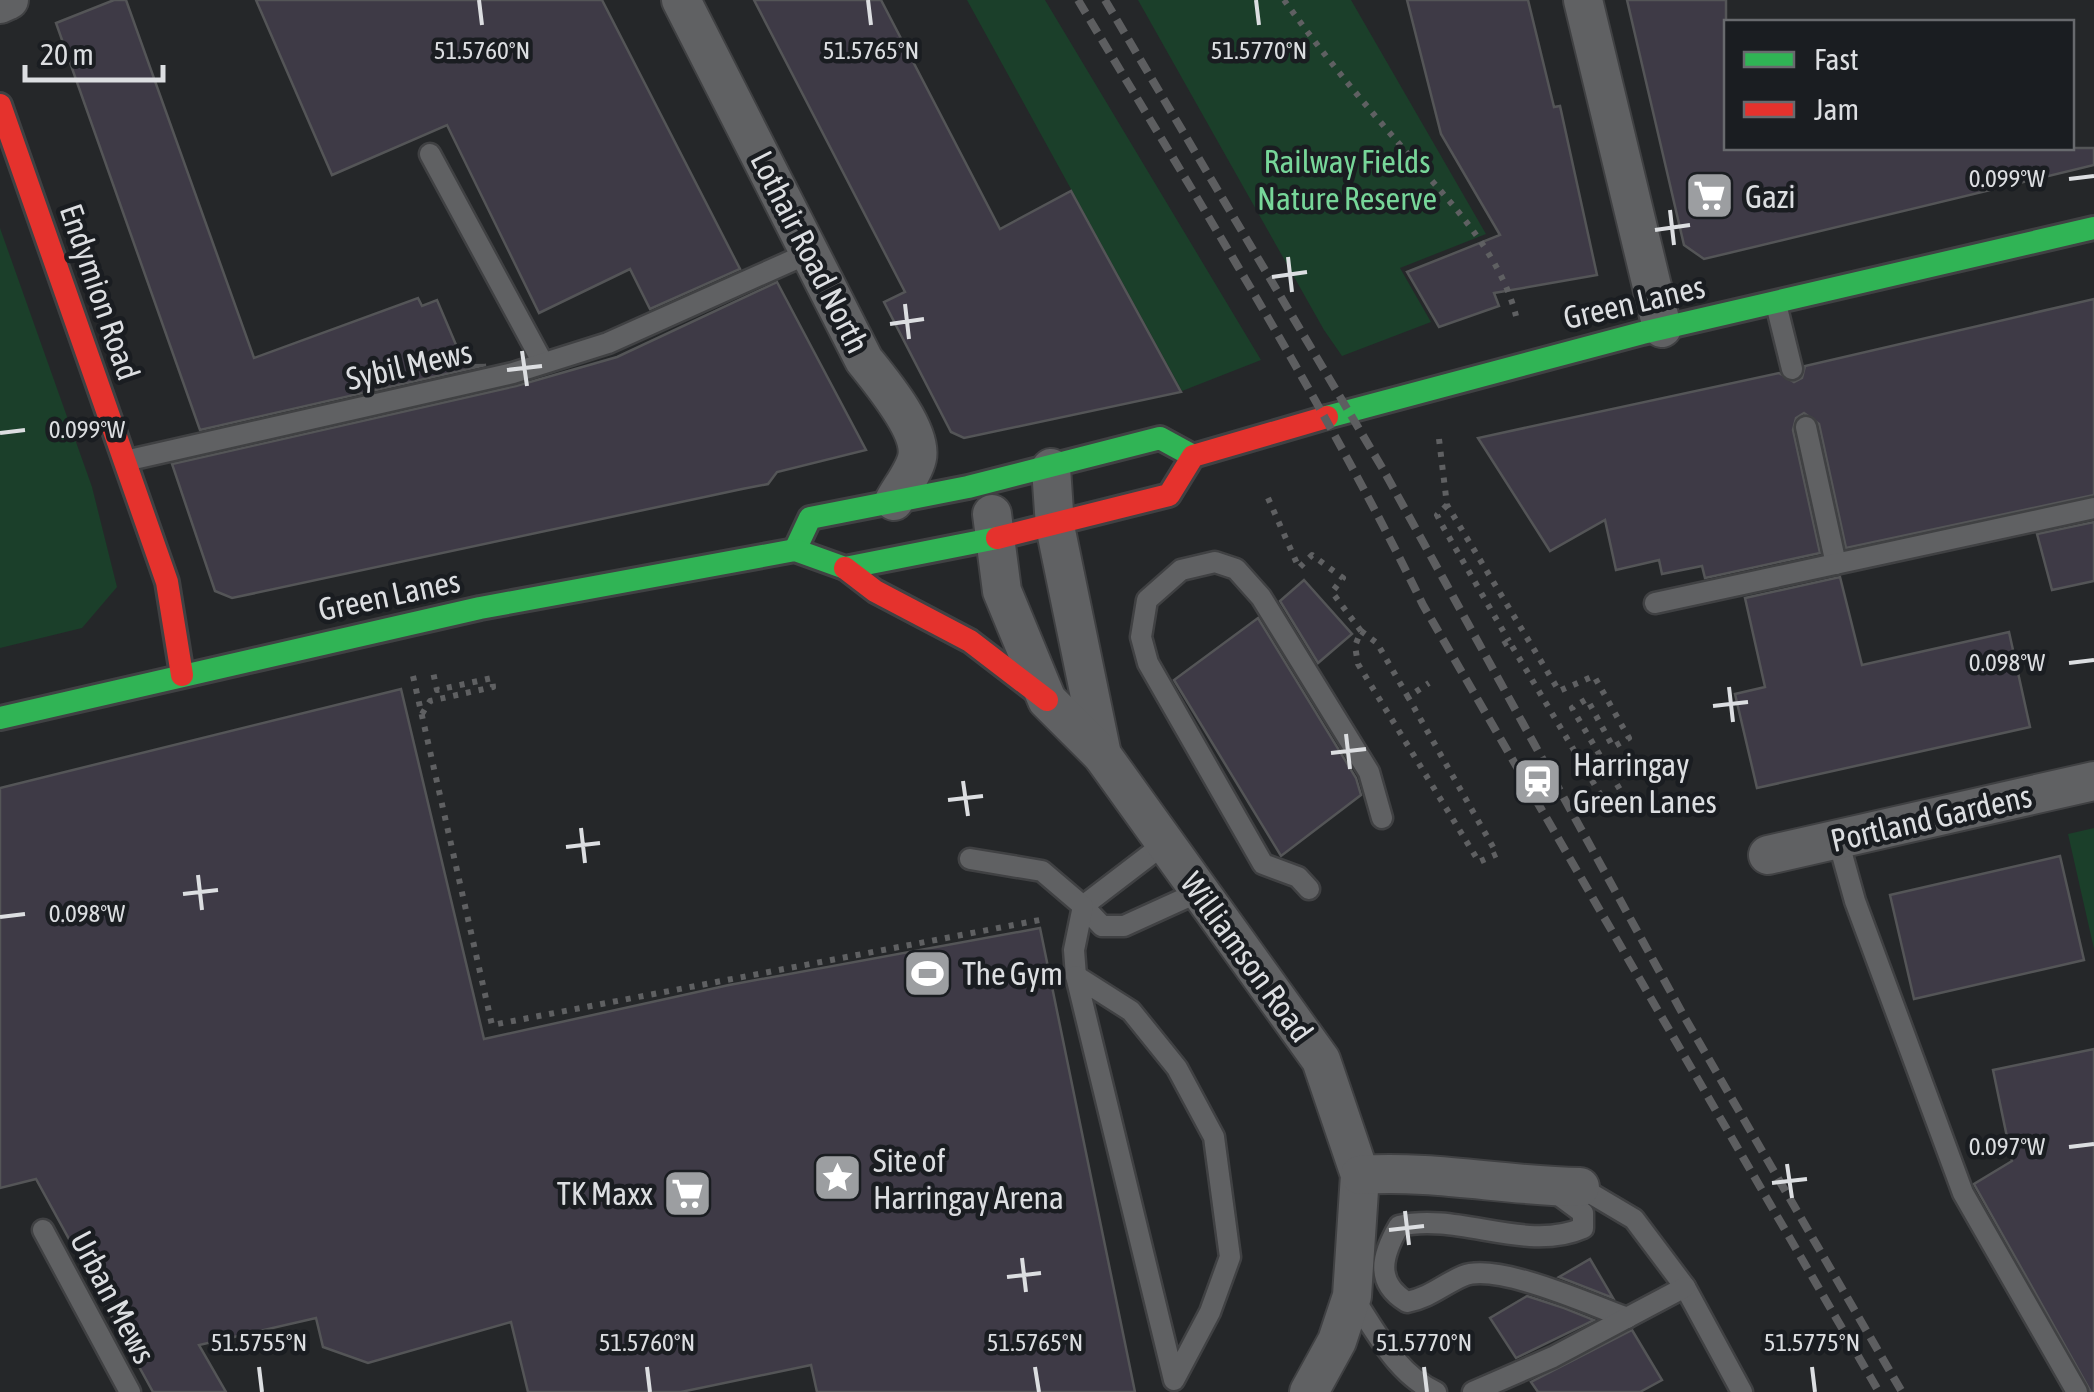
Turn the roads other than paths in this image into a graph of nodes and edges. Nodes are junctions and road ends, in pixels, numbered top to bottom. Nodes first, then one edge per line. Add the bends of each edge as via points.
1 (8, 0) edge
2 (681, 0) edge
3 (1584, 0) edge
4 (0, 4) edge
5 (0, 105) edge
6 (430, 154) dead end
7 (2094, 228) edge
8 (809, 253) junction
9 (1776, 303) junction
10 (1662, 328) junction
11 (543, 363) junction
12 (1792, 370) dead end
13 (1806, 428) dead end
14 (1193, 456) junction
15 (124, 461) junction
16 (1051, 468) junction
17 (991, 482) junction
18 (894, 500) junction
19 (2094, 508) edge
20 (1055, 526) junction
21 (993, 540) junction
22 (795, 550) junction
23 (1836, 564) junction
24 (845, 568) junction
25 (1655, 603) dead end
26 (182, 675) junction
27 (1048, 700) junction
28 (0, 718) edge
29 (1102, 755) junction
30 (2094, 781) edge
31 (1382, 818) dead end
32 (1838, 840) junction
33 (1164, 844) junction
34 (1768, 855) dead end
35 (970, 859) dead end
36 (1309, 889) dead end
37 (1201, 891) junction
38 (1083, 906) junction
39 (1076, 976) junction
40 (1360, 1175) junction
41 (1562, 1187) junction
42 (43, 1230) dead end
43 (1685, 1287) junction
44 (1352, 1296) junction
45 (1627, 1318) junction
46 (1177, 1386) edge
47 (130, 1392) edge
48 (1309, 1392) edge
49 (1436, 1392) edge
50 (1473, 1392) edge
51 (1742, 1392) edge
52 (2077, 1392) edge

1 - 4 street
2 - 8 street, Lothair Road North
3 - 10 street
5 - 15 main road, Endymion Road
6 - 11 lane
7 - 9 main road, Green Lanes
8 - 11 lane, Sybil Mews via 608,343
8 - 18 street, Lothair Road North via 864,360 916,441 918,456
9 - 10 main road, Green Lanes
9 - 12 lane
10 - 14 main road, Green Lanes
11 - 15 lane, Sybil Mews
13 - 23 lane
14 - 16 main road via 1160,438
14 - 20 main road via 1169,495
15 - 26 main road, Endymion Road via 167,582
16 - 17 main road
16 - 20 street, Williamson Road
17 - 18 main road
17 - 21 street, Williamson Road
18 - 22 main road via 810,518
19 - 23 lane
20 - 21 main road
20 - 29 street, Williamson Road
21 - 24 main road
21 - 27 street, Williamson Road via 1010,621
22 - 24 main road
22 - 26 main road, Green Lanes via 480,608
23 - 25 lane
24 - 27 main road via 970,641
26 - 28 main road, Green Lanes
27 - 29 street, Williamson Road
29 - 33 street, Williamson Road
30 - 32 street, Portland Gardens
31 - 36 lane via 1370,772 1236,568 1215,562 1181,570 1162,584 1142,618 1148,662 1263,864 1298,877
32 - 34 street, Portland Gardens
32 - 52 lane via 1963,1192
33 - 37 street, Williamson Road
33 - 38 lane
35 - 38 lane via 1042,870
37 - 38 lane via 1124,926 1102,926
37 - 40 street, Williamson Road via 1321,1060
38 - 39 lane
39 - 46 lane
39 - 46 lane via 1132,1011 1177,1068 1214,1138 1230,1258
40 - 41 street via 1418,1172
40 - 44 street, Williamson Road
41 - 43 lane via 1634,1218
41 - 45 lane via 1583,1213 1583,1228 1559,1238 1424,1220 1399,1226 1384,1252 1383,1273 1392,1293 1407,1302 1432,1297 1464,1275 1500,1274
42 - 47 lane, Urban Mews
43 - 45 lane
43 - 51 lane
44 - 48 street, Williamson Road
44 - 49 lane via 1394,1359
45 - 50 lane

